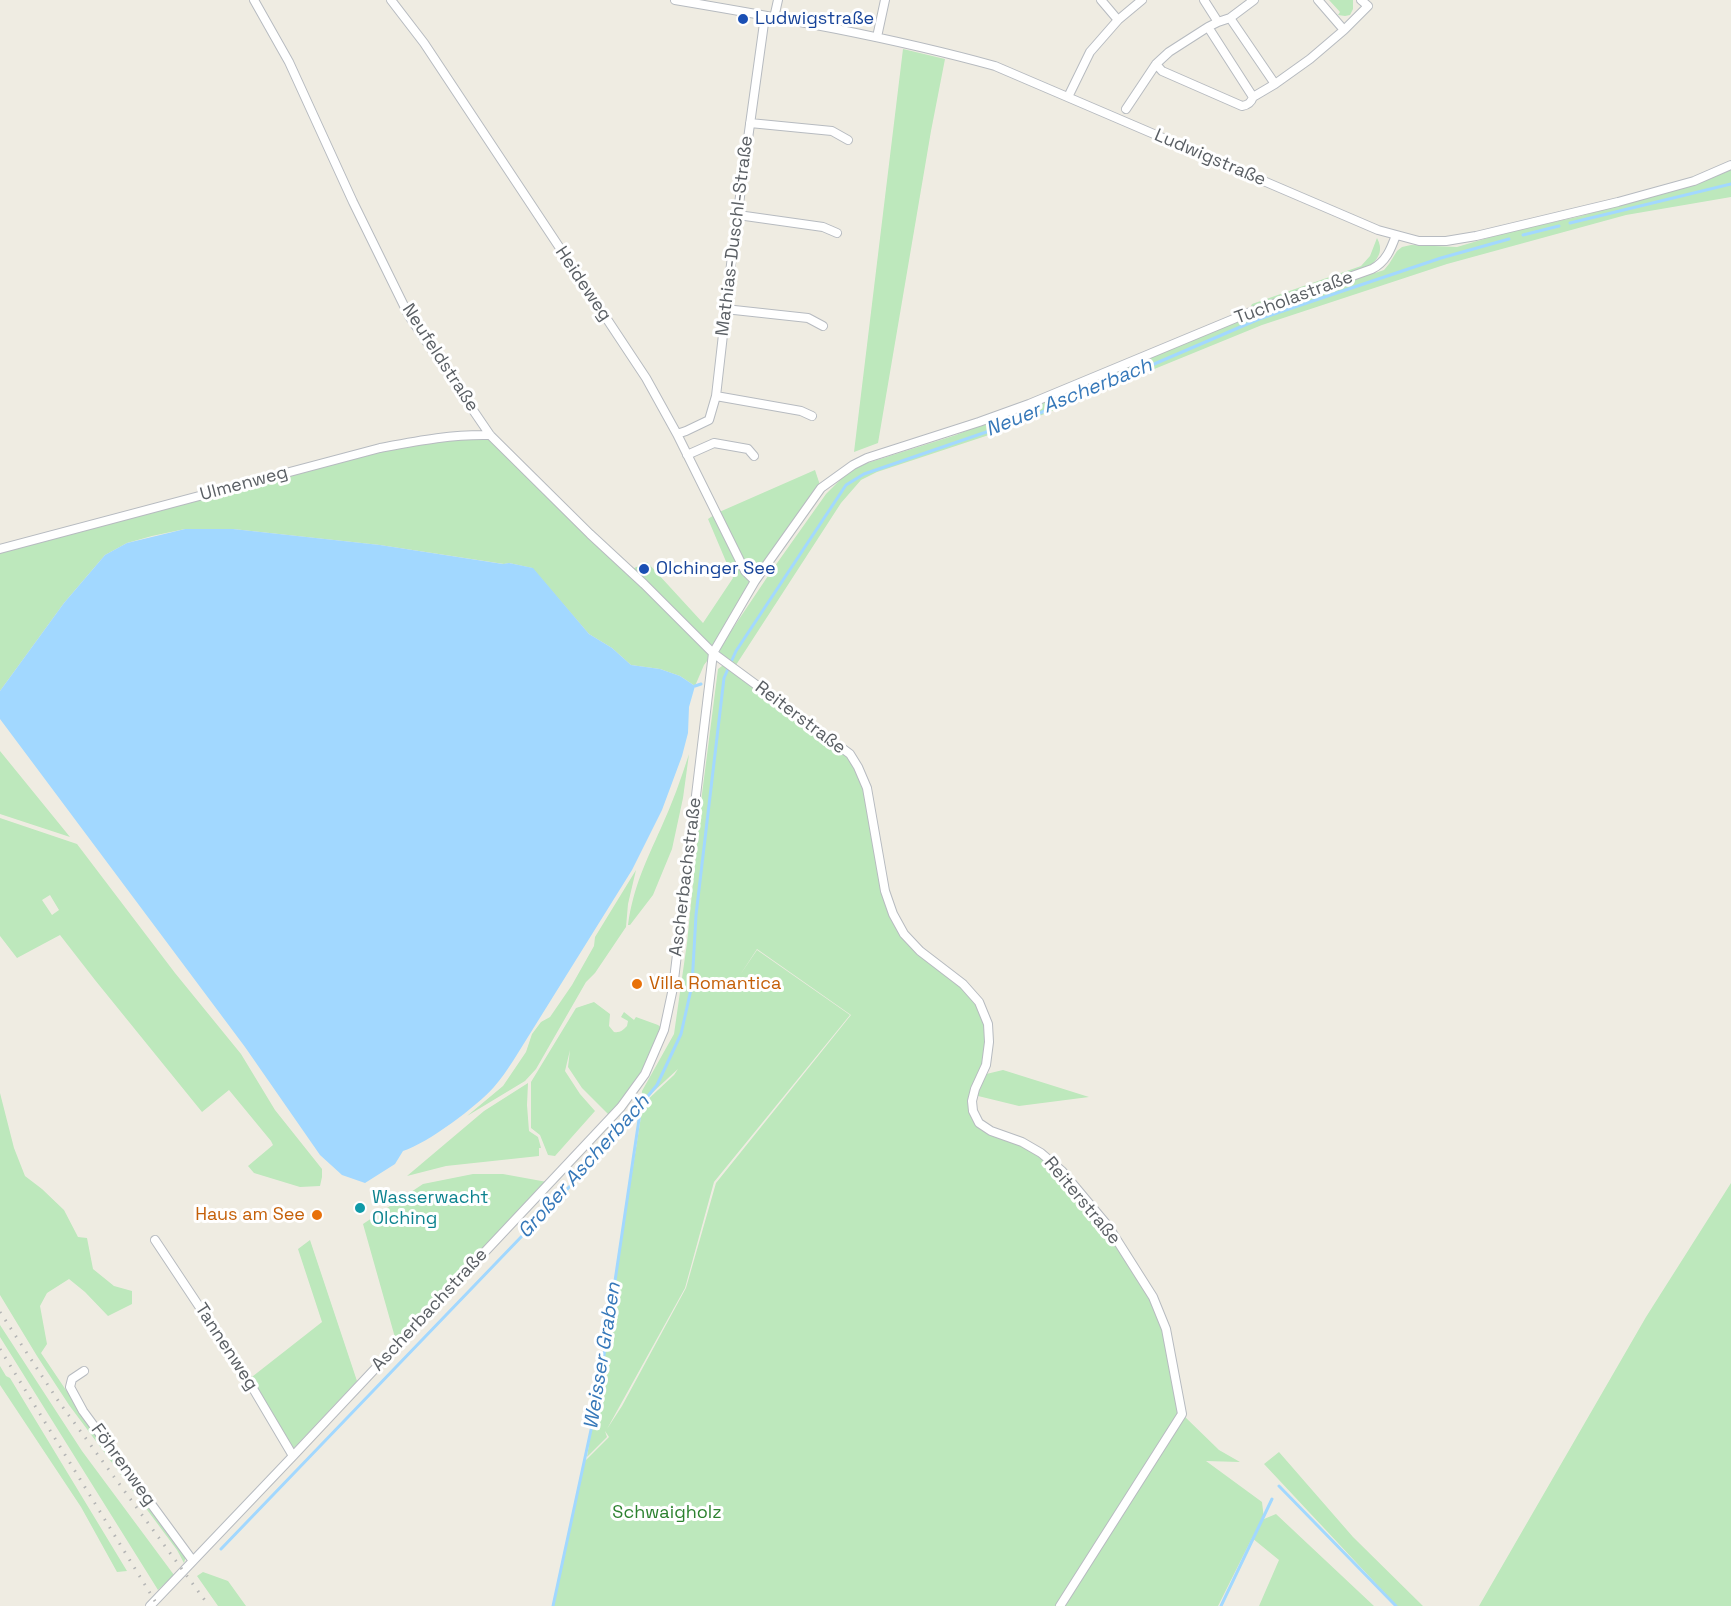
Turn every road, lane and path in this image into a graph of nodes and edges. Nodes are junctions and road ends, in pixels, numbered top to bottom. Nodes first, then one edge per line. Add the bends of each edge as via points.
1 (254, 0) edge
2 (391, 0) edge
3 (675, 0) edge
4 (778, 0) edge
5 (885, 0) edge
6 (1101, 0) edge
7 (1142, 0) edge
8 (1204, 0) edge
9 (1254, 0) edge
10 (1317, 0) edge
11 (1367, 2) edge
12 (725, 4) edge
13 (770, 17) junction
14 (1230, 18) junction
15 (1118, 20) junction
16 (1218, 22) junction
17 (1208, 27) junction
18 (1344, 30) junction
19 (877, 37) junction
20 (1156, 64) junction
21 (1275, 84) junction
22 (1068, 97) junction
23 (1254, 97) junction
24 (1126, 109) dead end
25 (750, 123) junction
26 (848, 140) dead end
27 (1731, 165) edge
28 (738, 215) junction
29 (837, 233) dead end
30 (1396, 235) junction
31 (726, 309) junction
32 (823, 326) dead end
33 (716, 396) junction
34 (812, 416) dead end
35 (677, 434) junction
36 (490, 435) junction
37 (687, 455) junction
38 (754, 456) dead end
39 (853, 465) joint
40 (0, 549) edge
41 (755, 580) junction
42 (713, 654) junction
43 (155, 1240) dead end
44 (84, 1371) dead end
45 (293, 1456) junction
46 (193, 1561) junction
47 (150, 1606) edge
48 (1060, 1606) edge

1 - 36 street, Neufeldstraße via 289,62 409,316
2 - 35 street, Heideweg via 424,43 646,378
3 - 12 street, Ludwigstraße
4 - 13 street, Mathias-Duschl-Straße
5 - 19 street
6 - 15 street
7 - 15 street
8 - 16 street
9 - 14 street
10 - 18 street
11 - 18 street
12 - 13 street, Ludwigstraße
13 - 19 street, Ludwigstraße
13 - 25 street, Mathias-Duschl-Straße
14 - 16 street
14 - 21 street
15 - 22 street via 1090,52
16 - 17 street
17 - 20 street
17 - 23 street
18 - 21 street
19 - 22 street, Ludwigstraße via 995,66
20 - 23 street via 1162,71 1242,106
20 - 24 street
21 - 23 street
22 - 30 street, Ludwigstraße
25 - 26 street via 832,131
25 - 28 street, Mathias-Duschl-Straße
27 - 30 street via 1694,181 1476,236 1419,241
28 - 29 street via 823,227
28 - 31 street, Mathias-Duschl-Straße
30 - 39 street, Tucholastraße via 1385,258 1365,272 1248,313 1009,411
31 - 32 street via 808,318
31 - 33 street, Mathias-Duschl-Straße
33 - 34 street
33 - 35 street, Mathias-Duschl-Straße via 709,420
35 - 37 street, Heideweg
36 - 40 street, Ulmenweg via 433,437 380,448
36 - 42 street, Neufeldstraße
37 - 38 street via 714,443 748,449
37 - 41 street, Heideweg via 745,571
39 - 41 street, Ascherbachstraße via 821,488
41 - 42 street, Ascherbachstraße
42 - 45 street, Ascherbachstraße via 673,988 664,1030 645,1074 621,1107
42 - 48 street, Reiterstraße via 850,754 867,788 885,891 893,914 920,951 963,984 979,1002 988,1024 986,1065 972,1101 979,1123 1022,1142 1062,1171 1108,1226 1153,1297 1166,1329 1182,1414
43 - 45 street, Tannenweg
44 - 46 street, Föhrenweg via 72,1379 70,1388 82,1411
45 - 46 street, Ascherbachstraße
46 - 47 street, Ascherbachstraße

